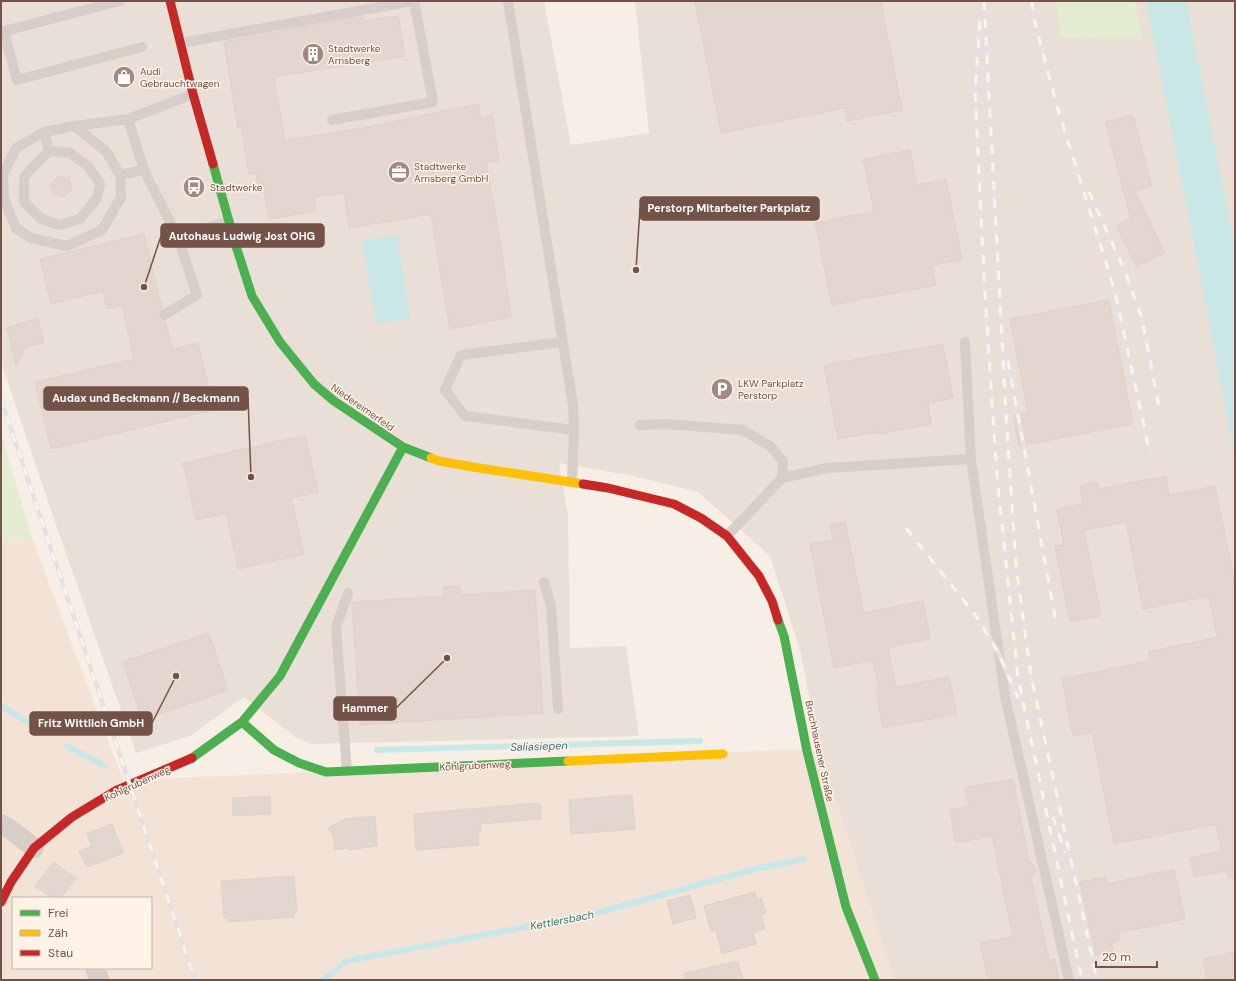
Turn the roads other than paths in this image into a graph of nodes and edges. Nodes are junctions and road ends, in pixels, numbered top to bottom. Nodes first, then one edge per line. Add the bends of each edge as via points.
1 (120, 1) edge
2 (170, 1) edge
3 (414, 1) edge
4 (508, 1) edge
5 (2, 31) edge
6 (181, 43) junction
7 (142, 48) dead end
8 (193, 94) junction
9 (128, 119) junction
10 (332, 120) dead end
11 (74, 126) junction
12 (44, 132) junction
13 (49, 151) junction
14 (144, 170) junction
15 (120, 175) junction
16 (229, 221) junction
17 (178, 238) junction
18 (164, 315) dead end
19 (562, 342) junction
20 (965, 342) dead end
21 (640, 425) dead end
22 (574, 430) junction
23 (403, 447) junction
24 (971, 459) junction
25 (782, 478) junction
26 (572, 482) junction
27 (727, 536) junction
28 (544, 582) dead end
29 (348, 593) dead end
30 (558, 709) dead end
31 (242, 722) junction
32 (723, 754) dead end
33 (347, 771) junction
34 (1, 824) edge
35 (34, 848) junction
36 (1, 902) edge
37 (875, 980) edge
38 (1069, 980) edge

1 - 5 lane
2 - 6 street, Niedereimerfeld
3 - 6 lane
3 - 10 lane via 433,102
4 - 19 lane
5 - 7 lane via 17,80
6 - 8 street, Niedereimerfeld
8 - 9 lane
8 - 16 street, Niedereimerfeld
9 - 11 lane
9 - 14 lane
11 - 12 lane
11 - 15 lane via 106,150
12 - 13 lane
12 - 15 lane via 16,148 3,174 4,199 16,228 31,238 67,246 102,230 121,197
13 - 13 lane via 70,153 88,166 100,184 97,198 80,219 59,225 40,218 24,202 24,178
14 - 15 lane
14 - 17 lane
16 - 17 lane
16 - 23 street, Niedereimerfeld via 252,296 280,342 314,384 334,401
17 - 18 lane via 197,295
19 - 22 lane via 573,405
19 - 22 lane via 461,355 445,390 465,416
20 - 24 lane
21 - 25 lane via 666,424 743,430 770,446 783,461
22 - 26 lane
23 - 26 street, Niedereimerfeld via 439,461
23 - 31 street, Kohlgrubenweg via 280,676
24 - 25 lane via 827,468
24 - 38 lane via 1005,696
25 - 27 lane
26 - 27 street, Niedereimerfeld via 674,504
27 - 37 street, Bruchhausener Straße via 759,576 772,601 784,636 807,751 846,907
28 - 30 lane via 551,606
29 - 33 lane via 336,627
31 - 33 street, Kohlgrubenweg via 274,750 299,763 326,772
31 - 35 street, Kohlgrubenweg via 194,757 130,784 72,817
32 - 33 street, Kohlgrubenweg
34 - 35 street
35 - 36 street, Kohlgrubenweg

